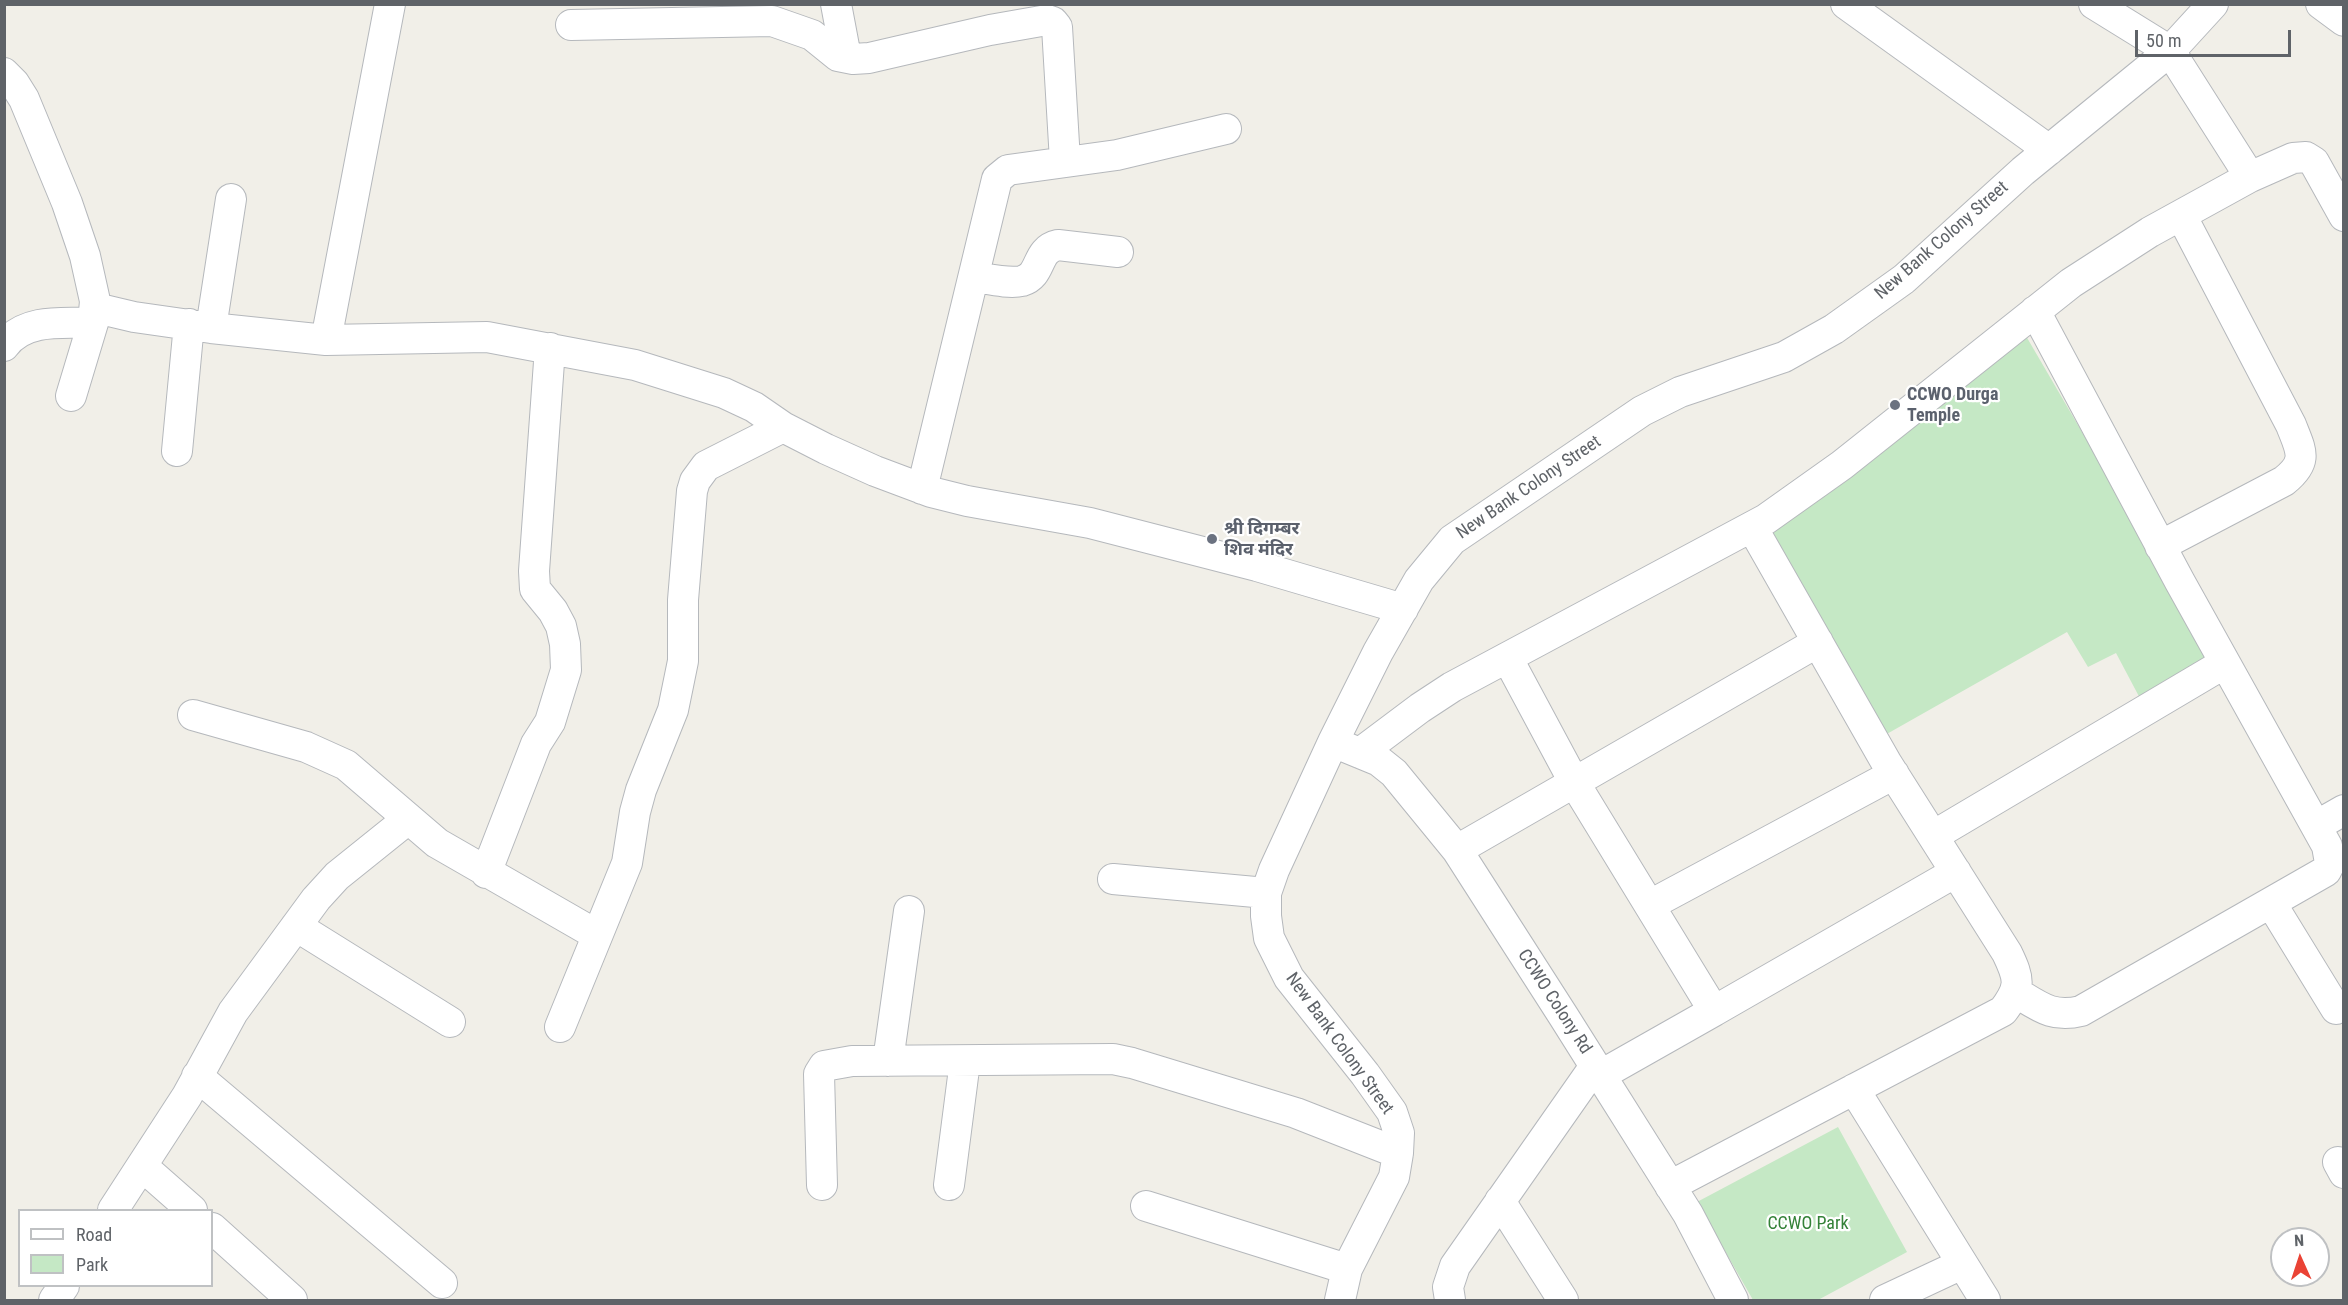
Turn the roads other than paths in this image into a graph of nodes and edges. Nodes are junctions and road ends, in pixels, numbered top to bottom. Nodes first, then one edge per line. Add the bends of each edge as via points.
1 (390, 4) edge
2 (836, 4) edge
3 (1846, 4) edge
4 (2094, 4) edge
5 (2213, 4) edge
6 (2320, 4) edge
7 (779, 14) edge
8 (2343, 21) edge
9 (571, 25) dead end
10 (2170, 51) junction
11 (846, 57) junction
12 (4, 73) edge
13 (1226, 129) dead end
14 (2049, 150) junction
15 (1065, 161) junction
16 (2250, 177) junction
17 (231, 199) dead end
18 (2181, 215) junction
19 (2343, 216) edge
20 (1118, 252) dead end
21 (974, 277) junction
22 (2035, 311) junction
23 (94, 315) junction
24 (200, 326) junction
25 (326, 340) junction
26 (4, 345) edge
27 (550, 348) junction
28 (71, 396) dead end
29 (783, 427) junction
30 (177, 451) dead end
31 (922, 489) junction
32 (1752, 527) junction
33 (2160, 546) junction
34 (1402, 609) junction
35 (1818, 642) junction
36 (1508, 659) junction
37 (2225, 663) junction
38 (193, 714) dead end
39 (1347, 748) junction
40 (1894, 774) junction
41 (1574, 782) junction
42 (2343, 810) edge
43 (408, 819) junction
44 (2316, 826) junction
45 (1933, 836) junction
46 (1457, 850) junction
47 (1956, 872) junction
48 (486, 873) junction
49 (1113, 879) dead end
50 (1266, 893) junction
51 (2271, 903) junction
52 (1650, 905) junction
53 (909, 911) dead end
54 (296, 926) junction
55 (597, 935) junction
56 (2017, 993) junction
57 (2336, 1009) dead end
58 (1714, 1011) junction
59 (450, 1022) dead end
60 (560, 1027) dead end
61 (965, 1060) junction
62 (888, 1061) junction
63 (1598, 1071) junction
64 (197, 1077) junction
65 (1854, 1089) junction
66 (1398, 1153) junction
67 (142, 1166) junction
68 (822, 1185) dead end
69 (949, 1185) dead end
70 (1670, 1186) junction
71 (1500, 1202) junction
72 (1146, 1206) dead end
73 (114, 1209) edge
74 (191, 1209) edge
75 (213, 1229) edge
76 (1962, 1264) junction
77 (1347, 1269) junction
78 (442, 1282) dead end
79 (63, 1287) edge
80 (54, 1300) edge
81 (292, 1300) edge
82 (1340, 1300) edge
83 (1450, 1300) edge
84 (1563, 1300) edge
85 (1732, 1300) edge
86 (1885, 1300) edge
87 (1985, 1300) edge

1 - 25 street
2 - 11 street
3 - 14 street
4 - 10 street
5 - 10 street, New Bank Colony Street
6 - 8 street
7 - 9 street via 731,21
7 - 11 street via 838,56
10 - 14 street, New Bank Colony Street
10 - 16 street
11 - 15 street via 869,58 990,30 1053,21 1057,27
12 - 23 street via 24,99 68,203 85,256
13 - 15 street via 1117,155
14 - 34 street, New Bank Colony Street via 1904,279 1834,329 1784,357 1680,392 1642,411 1467,528 1439,553
15 - 21 street via 1008,170 997,179
16 - 18 street
16 - 19 street via 2293,158 2306,157 2314,162
17 - 24 street
18 - 22 street via 2071,283
18 - 33 street via 2291,425 2301,461 2297,471 2284,481
20 - 21 street via 1049,246 1028,279 1019,282
21 - 31 street
22 - 32 street via 1842,465
22 - 33 street
23 - 24 street
23 - 26 street via 25,329
23 - 28 street
24 - 25 street
24 - 30 street
25 - 27 street via 487,337
27 - 29 street via 635,365 724,393
27 - 48 street via 534,571 535,589 561,626 566,670 550,722 536,744
29 - 31 street
29 - 55 street via 706,466 695,481 679,684 673,711 641,790 627,863
31 - 34 street via 1090,523
32 - 35 street
32 - 36 street
33 - 37 street
34 - 39 street, New Bank Colony Street via 1378,652
35 - 40 street
35 - 41 street
36 - 39 street
36 - 41 street
37 - 44 street
37 - 45 street
38 - 43 street via 326,755 346,765
39 - 46 street, CCWO Colony Rd via 1379,761 1394,773
39 - 50 street, New Bank Colony Street via 1274,870
40 - 45 street
40 - 52 street
41 - 46 street
41 - 52 street
42 - 44 street
43 - 48 street via 436,843
43 - 54 street via 337,876
44 - 51 street via 2330,854 2326,872
45 - 47 street
46 - 63 street, CCWO Colony Rd
47 - 56 street via 2007,952 2016,972
47 - 58 street
48 - 55 street
49 - 50 street
50 - 66 street, New Bank Colony Street via 1269,938 1289,978 1392,1112 1399,1133
51 - 56 street via 2081,1011 2046,1011
51 - 57 street
52 - 58 street
53 - 62 street
54 - 59 street
54 - 64 street via 232,1012
55 - 60 street
56 - 65 street via 2003,1011
58 - 63 street
61 - 62 street
61 - 66 street via 1092,1058 1132,1063 1296,1113
61 - 69 street
62 - 68 street via 835,1063 824,1066 819,1074
63 - 70 street, CCWO Colony Rd
63 - 71 street
64 - 67 street
64 - 78 street
65 - 70 street
65 - 76 street
66 - 77 street, New Bank Colony Street via 1394,1177
67 - 73 street
67 - 74 street
70 - 85 street, CCWO Colony Rd
71 - 83 street via 1455,1266 1448,1287
71 - 84 street
72 - 77 street
75 - 81 street
76 - 86 street
76 - 87 street
77 - 82 street, New Bank Colony Street
79 - 80 street

